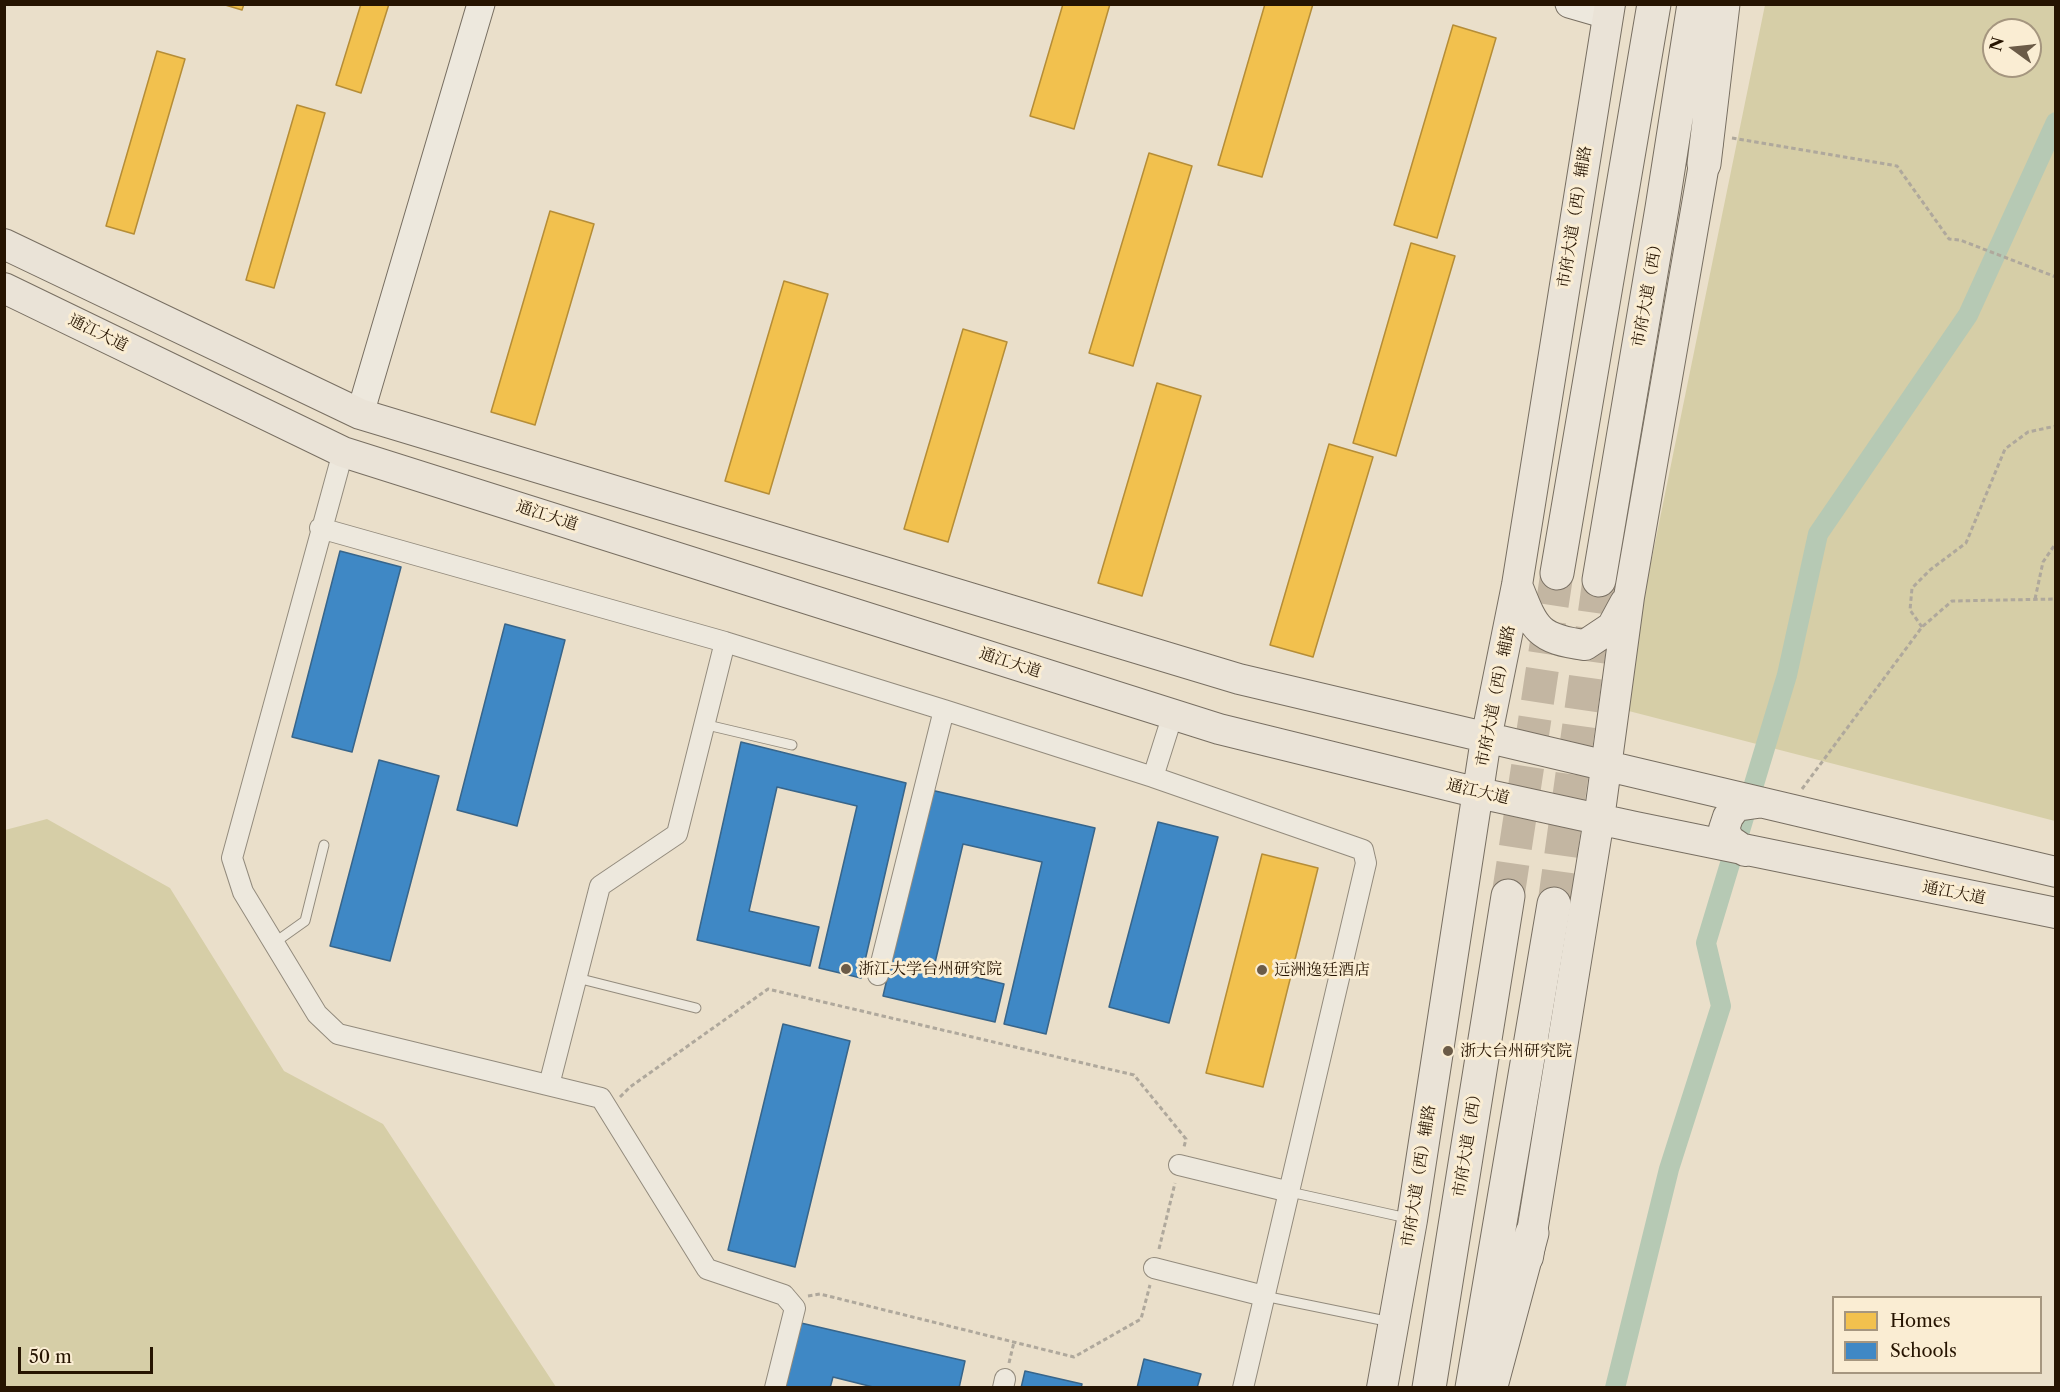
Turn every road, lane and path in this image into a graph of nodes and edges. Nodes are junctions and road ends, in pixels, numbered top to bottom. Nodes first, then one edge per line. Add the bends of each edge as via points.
1 (481, 4) edge
2 (1569, 4) edge
3 (1654, 4) edge
4 (1694, 4) edge
5 (1723, 4) edge
6 (1735, 4) edge
7 (1608, 10) edge
8 (1707, 149) junction
9 (4, 244) edge
10 (2054, 276) edge
11 (4, 288) edge
12 (360, 414) junction
13 (2055, 426) edge
14 (343, 452) junction
15 (320, 528) junction
16 (2055, 543) edge
17 (1557, 573) tunnel mouth
18 (1599, 580) tunnel mouth
19 (1517, 585) junction
20 (1629, 597) junction
21 (2035, 599) junction
22 (2055, 599) edge
23 (1922, 627) junction
24 (725, 642) junction
25 (944, 710) junction
26 (1173, 714) junction
27 (703, 724) junction
28 (1486, 739) junction
29 (792, 745) dead end
30 (1605, 767) junction
31 (1153, 777) junction
32 (1479, 793) junction
33 (1757, 803) junction
34 (1787, 810) junction
35 (1599, 819) junction
36 (324, 844) dead end
37 (1745, 851) junction
38 (2055, 872) edge
39 (1508, 896) tunnel mouth
40 (1554, 904) tunnel mouth
41 (2055, 913) edge
42 (274, 943) junction
43 (878, 975) dead end
44 (577, 978) junction
45 (696, 1008) dead end
46 (549, 1085) junction
47 (608, 1109) junction
48 (1179, 1165) junction
49 (1290, 1192) junction
50 (1412, 1220) junction
51 (1532, 1233) junction
52 (1452, 1245) junction
53 (1154, 1268) junction
54 (1264, 1296) junction
55 (789, 1300) junction
56 (1392, 1326) junction
57 (775, 1388) edge
58 (1243, 1388) edge
59 (1382, 1388) edge
60 (1392, 1388) edge
61 (1409, 1388) edge
62 (1429, 1388) edge
63 (1472, 1388) edge
64 (1491, 1388) edge
65 (1507, 1388) edge

1 - 12 street
2 - 7 street
3 - 17 highway
4 - 18 highway, 市府大道（西）
5 - 8 highway
6 - 8 main road
7 - 19 main road, 市府大道（西）辅路
8 - 10 path via 1897,166 1949,239
8 - 20 main road
9 - 12 main road
11 - 14 main road, 通江大道
12 - 28 main road via 1239,679
13 - 23 path via 2028,432 2005,449 1966,543 1912,588 1910,610
14 - 15 street
14 - 26 main road, 通江大道
15 - 24 street
15 - 42 street via 232,858 243,892
16 - 21 path via 2043,562
19 - 20 main road via 1531,619 1546,634 1557,641 1585,645 1612,627
19 - 28 main road, 市府大道（西）辅路
20 - 30 main road
21 - 22 path
21 - 23 path via 1952,601
23 - 34 path
24 - 25 street
24 - 27 street
25 - 31 street
25 - 43 street
26 - 31 street
26 - 32 main road, 通江大道 via 1219,729
27 - 29 lane
27 - 44 street via 677,834 600,886
28 - 30 main road
28 - 32 main road, 市府大道（西）辅路
30 - 33 main road
30 - 35 main road
31 - 49 street via 1363,850 1366,863
32 - 35 main road, 通江大道
32 - 50 main road, 市府大道（西）辅路
33 - 34 main road
33 - 37 main road via 1736,806 1724,829 1729,840
34 - 38 main road
35 - 37 main road, 通江大道
35 - 51 main road
36 - 42 lane via 305,921
37 - 41 main road, 通江大道
39 - 52 highway, 市府大道（西）
40 - 63 highway
42 - 46 street via 317,1014 338,1034
44 - 45 lane
44 - 46 street
46 - 47 street via 601,1098
47 - 48 path via 630,1087 768,989 1134,1075 1186,1139
47 - 55 street via 707,1269
48 - 49 street
48 - 53 path
49 - 50 lane
49 - 54 street
50 - 56 main road, 市府大道（西）辅路
51 - 64 highway
51 - 65 main road
52 - 61 highway
52 - 62 highway, 市府大道（西）
53 - 54 street
53 - 55 path via 1141,1319 1074,1357 820,1294
54 - 56 lane
54 - 58 street
55 - 57 street via 795,1308
56 - 59 main road, 市府大道（西）辅路
56 - 60 main road

